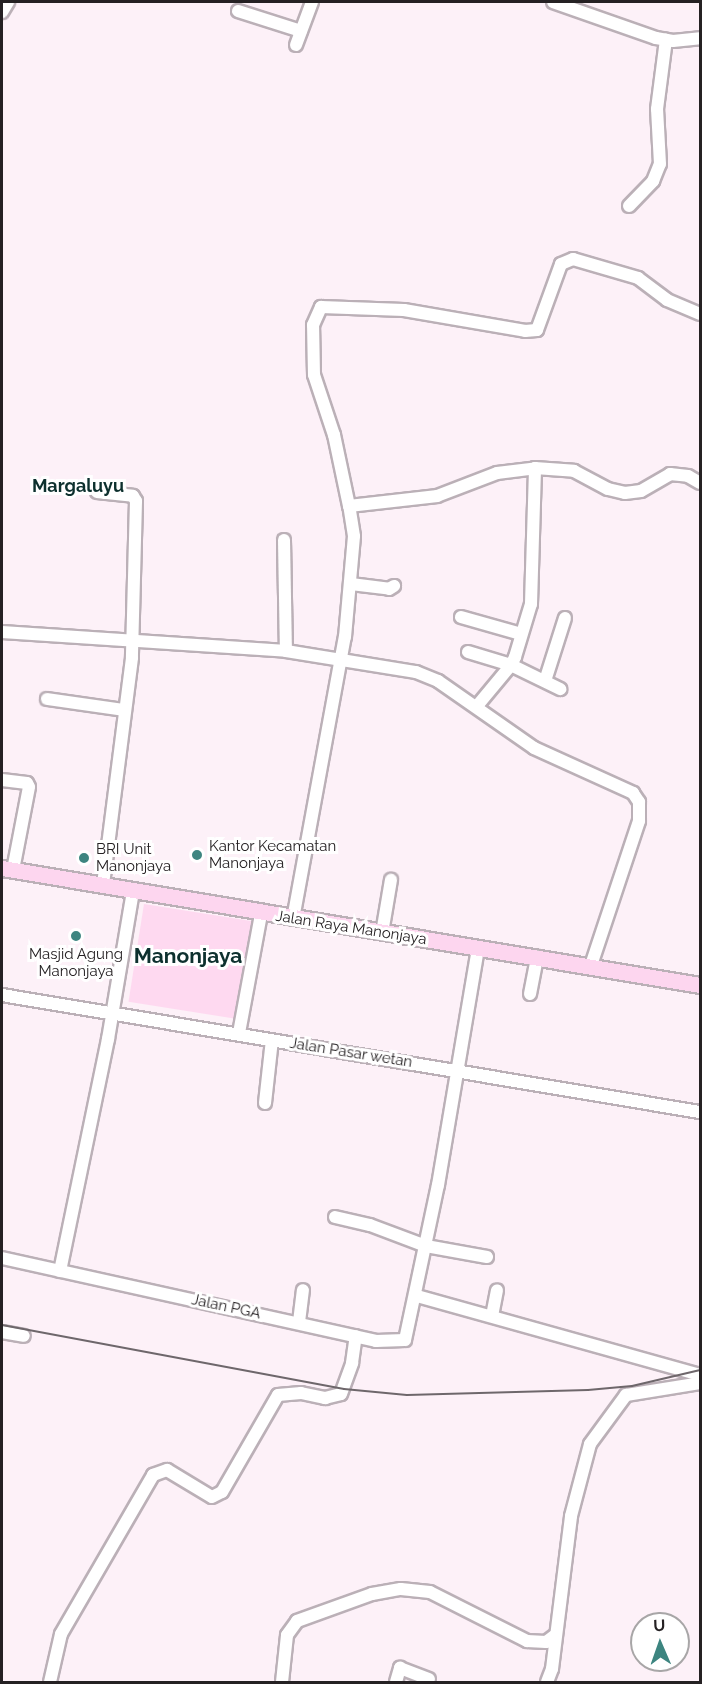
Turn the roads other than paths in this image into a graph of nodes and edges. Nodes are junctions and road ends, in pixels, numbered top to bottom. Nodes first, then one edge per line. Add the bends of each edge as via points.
1 (8, 2) edge
2 (312, 2) edge
3 (553, 2) edge
4 (238, 11) dead end
5 (2, 12) edge
6 (301, 31) junction
7 (700, 38) edge
8 (666, 40) junction
9 (296, 45) dead end
10 (629, 206) dead end
11 (700, 314) edge
12 (535, 468) junction
13 (700, 483) edge
14 (97, 492) dead end
15 (349, 506) junction
16 (284, 540) dead end
17 (351, 584) junction
18 (394, 586) dead end
19 (461, 617) dead end
20 (565, 618) dead end
21 (2, 632) edge
22 (521, 634) junction
23 (133, 640) junction
24 (285, 651) junction
25 (468, 652) dead end
26 (338, 658) junction
27 (511, 665) junction
28 (545, 681) junction
29 (560, 688) dead end
30 (47, 699) dead end
31 (477, 706) junction
32 (124, 710) junction
33 (2, 780) edge
34 (7, 869) edge
35 (391, 880) dead end
36 (103, 885) junction
37 (132, 891) junction
38 (261, 914) junction
39 (293, 919) junction
40 (382, 933) junction
41 (478, 948) junction
42 (537, 957) junction
43 (590, 968) junction
44 (700, 985) edge
45 (530, 994) dead end
46 (2, 995) edge
47 (111, 1013) junction
48 (239, 1033) junction
49 (272, 1040) junction
50 (456, 1070) junction
51 (266, 1103) dead end
52 (700, 1112) edge
53 (335, 1217) dead end
54 (426, 1246) junction
55 (487, 1257) dead end
56 (2, 1258) edge
57 (60, 1271) junction
58 (303, 1290) dead end
59 (497, 1290) dead end
60 (417, 1296) junction
61 (492, 1316) junction
62 (298, 1322) junction
63 (2, 1332) edge
64 (24, 1336) dead end
65 (356, 1336) junction
66 (700, 1375) edge
67 (700, 1383) edge
68 (554, 1636) junction
69 (429, 1679) dead end
70 (50, 1683) edge
71 (282, 1683) edge
72 (396, 1683) edge
73 (547, 1683) edge

1 - 5 street
2 - 6 street
3 - 8 street
4 - 6 street
6 - 9 street
7 - 8 street
8 - 10 street via 657,109 660,164 653,181
11 - 15 street via 667,300 638,278 573,260 561,264 537,330 404,310 321,307 314,325 314,375 334,435
12 - 13 street via 574,471 608,489 625,493 641,491 670,474 688,476
12 - 15 street via 497,473 437,496
12 - 22 street via 531,604
14 - 23 street via 136,500
15 - 17 street via 354,536
16 - 24 street
17 - 18 street via 385,589
17 - 26 street via 345,637
19 - 22 street
20 - 28 street
21 - 23 street
22 - 27 street
23 - 24 street
23 - 32 street
24 - 26 street
25 - 27 street
26 - 31 street via 416,672
26 - 39 street
27 - 28 street
27 - 31 street
28 - 29 street
30 - 32 street
31 - 43 street via 534,748 622,787 639,802 639,821
32 - 36 street
33 - 34 street via 27,783 28,787
34 - 36 main road, Jalan Raya Manonjaya
35 - 40 street
36 - 37 main road, Jalan Raya Manonjaya
37 - 38 main road, Jalan Raya Manonjaya
37 - 47 street
38 - 39 main road, Jalan Raya Manonjaya
38 - 48 street
39 - 40 main road, Jalan Raya Manonjaya
40 - 41 main road, Jalan Raya Manonjaya
41 - 42 main road, Jalan Raya Manonjaya
41 - 50 street
42 - 43 main road, Jalan Raya Manonjaya
42 - 45 street
43 - 44 main road, Jalan Raya Manonjaya
46 - 47 street, Jalan Pasar wetan
47 - 48 street, Jalan Pasar wetan
47 - 57 street
48 - 49 street, Jalan Pasar wetan
49 - 50 street, Jalan Pasar wetan
49 - 51 street
50 - 52 street, Jalan Pasar wetan
50 - 54 street
53 - 54 street
54 - 55 street
54 - 60 street
56 - 57 street, Jalan PGA
57 - 62 street, Jalan PGA
58 - 62 street
59 - 61 street
60 - 61 street
60 - 65 street, Jalan PGA via 405,1340 394,1344
61 - 66 street
62 - 65 street, Jalan PGA
63 - 64 street
65 - 70 street via 352,1363 340,1394 325,1398 301,1393 278,1395 222,1492 212,1497 166,1470 153,1475 61,1634
67 - 68 street via 633,1391 590,1444 571,1516
68 - 71 street via 546,1642 527,1641 430,1592 401,1589 372,1593 297,1621 287,1635
68 - 73 street
69 - 72 street via 400,1668

